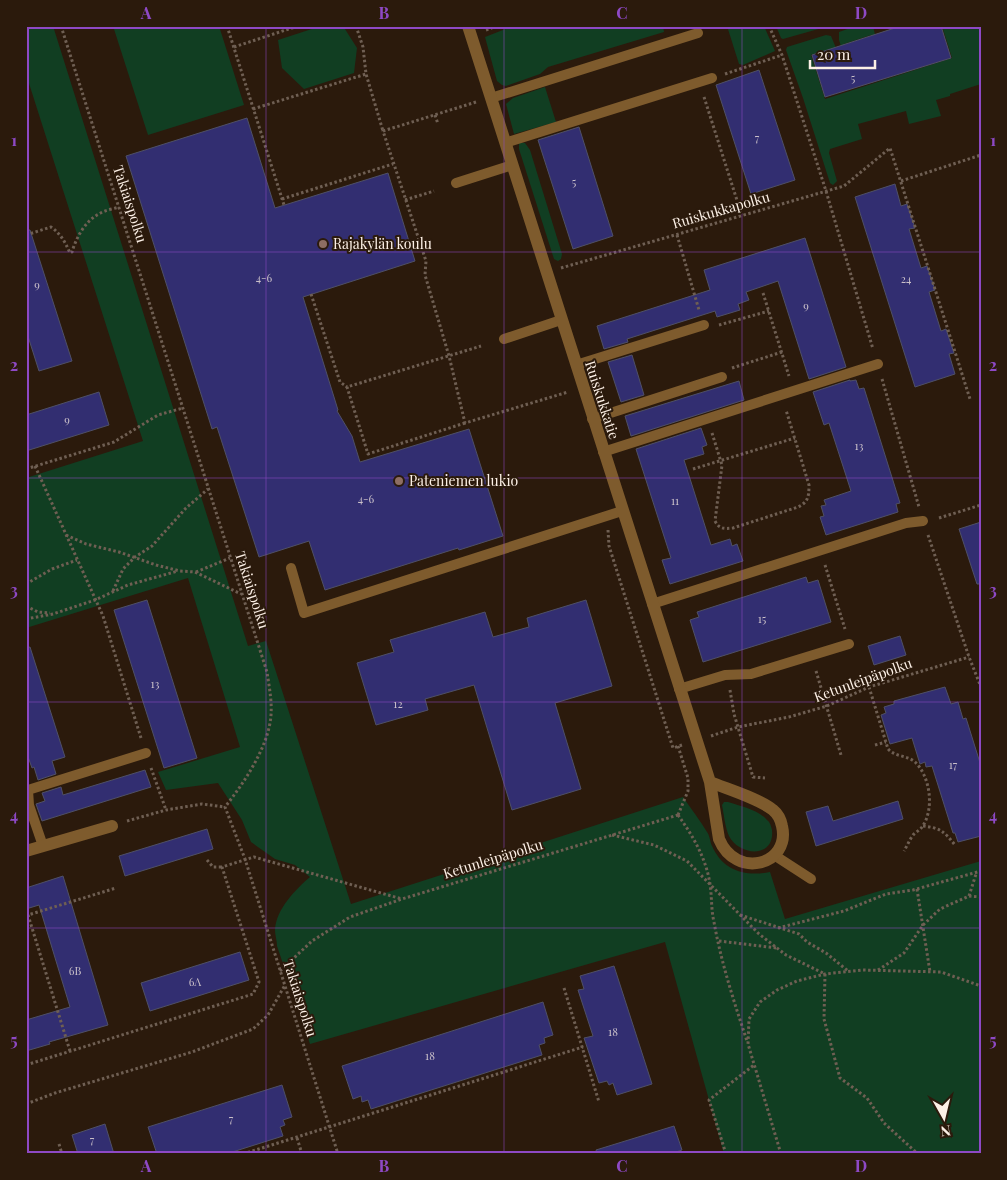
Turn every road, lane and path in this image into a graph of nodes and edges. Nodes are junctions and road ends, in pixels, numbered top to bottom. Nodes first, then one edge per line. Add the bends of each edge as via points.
1 (61, 26) edge
2 (227, 26) edge
3 (298, 26) edge
4 (356, 26) edge
5 (468, 26) edge
6 (698, 33) dead end
7 (234, 47) junction
8 (782, 55) dead end
9 (366, 74) junction
10 (712, 78) joint
11 (700, 82) junction
12 (491, 98) junction
13 (477, 102) dead end
14 (253, 109) junction
15 (435, 115) junction
16 (438, 124) dead end
17 (383, 131) junction
18 (505, 143) junction
19 (981, 155) edge
20 (393, 164) junction
21 (512, 164) junction
22 (900, 181) junction
23 (456, 183) dead end
24 (434, 191) dead end
25 (281, 199) junction
26 (405, 200) junction
27 (284, 205) dead end
28 (119, 207) junction
29 (742, 216) junction
30 (677, 234) junction
31 (26, 235) edge
32 (546, 272) junction
33 (763, 293) dead end
34 (311, 294) dead end
35 (769, 312) junction
36 (562, 320) junction
37 (704, 325) junction
38 (504, 339) dead end
39 (481, 346) dead end
40 (782, 352) junction
41 (449, 356) junction
42 (878, 364) dead end
43 (576, 366) junction
44 (722, 377) joint
45 (347, 386) junction
46 (794, 391) junction
47 (568, 392) dead end
48 (782, 395) junction
49 (970, 399) dead end
50 (183, 408) junction
51 (592, 418) junction
52 (708, 419) junction
53 (466, 423) junction
54 (795, 438) junction
55 (603, 452) junction
56 (720, 460) junction
57 (35, 466) junction
58 (26, 469) edge
59 (693, 469) dead end
60 (208, 489) junction
61 (981, 505) edge
62 (622, 511) junction
63 (607, 516) junction
64 (923, 521) joint
65 (65, 534) junction
66 (821, 550) junction
67 (135, 557) junction
68 (230, 558) junction
69 (77, 560) junction
70 (291, 568) dead end
71 (180, 571) junction
72 (195, 572) junction
73 (26, 584) edge
74 (113, 592) junction
75 (242, 594) junction
76 (95, 600) junction
77 (652, 604) junction
78 (26, 606) edge
79 (53, 614) junction
80 (26, 619) edge
81 (849, 644) joint
82 (811, 656) junction
83 (969, 657) dead end
84 (725, 676) junction
85 (869, 687) junction
86 (679, 689) junction
87 (827, 706) junction
88 (738, 727) junction
89 (696, 741) junction
90 (886, 742) junction
91 (875, 745) dead end
92 (675, 747) junction
93 (146, 753) junction
94 (841, 755) dead end
95 (765, 778) dead end
96 (710, 782) junction
97 (225, 807) junction
98 (166, 810) junction
99 (678, 815) junction
100 (112, 826) joint
101 (922, 826) junction
102 (612, 835) junction
103 (955, 845) dead end
104 (43, 846) junction
105 (26, 851) edge
106 (904, 851) dead end
107 (774, 855) junction
108 (244, 859) junction
109 (207, 860) dead end
110 (222, 867) junction
111 (981, 871) edge
112 (976, 873) junction
113 (811, 879) dead end
114 (710, 884) junction
115 (116, 888) dead end
116 (917, 889) junction
117 (969, 896) junction
118 (981, 897) edge
119 (402, 899) junction
120 (740, 915) junction
121 (923, 925) junction
122 (778, 928) junction
123 (719, 941) junction
124 (777, 948) junction
125 (878, 970) junction
126 (280, 971) junction
127 (849, 972) junction
128 (930, 972) junction
129 (825, 974) junction
130 (285, 986) junction
131 (981, 986) edge
132 (564, 988) dead end
133 (748, 1044) junction
134 (583, 1047) junction
135 (70, 1051) junction
136 (26, 1065) edge
137 (754, 1065) junction
138 (599, 1102) dead end
139 (26, 1104) edge
140 (330, 1127) junction
141 (297, 1138) junction
142 (59, 1144) dead end
143 (782, 1153) edge
144 (62, 1154) edge
145 (243, 1154) edge
146 (302, 1154) edge
147 (338, 1154) edge
148 (726, 1154) edge
149 (918, 1154) edge

1 - 28 path, Takiaispolku
2 - 7 path
3 - 7 path
4 - 9 path via 363,47
5 - 12 street, Ruiskukkatie
6 - 12 lane
7 - 14 path
8 - 10 path
9 - 14 path
9 - 17 path
10 - 11 lane
11 - 18 lane
11 - 29 path
12 - 18 street, Ruiskukkatie
13 - 15 path
14 - 25 path
15 - 16 path
15 - 17 path
17 - 20 path
18 - 21 street, Ruiskukkatie
19 - 22 path
20 - 25 path
20 - 26 path
21 - 23 lane
21 - 32 street, Ruiskukkatie
22 - 29 path, Ruiskukkapolku via 890,148 844,186
22 - 49 path
24 - 26 path
25 - 27 path
26 - 41 path via 426,261 425,275
28 - 31 path via 98,214 76,238 70,253 65,240 51,227
28 - 50 path, Takiaispolku
29 - 30 path, Ruiskukkapolku
30 - 32 path, Ruiskukkapolku
30 - 37 path
32 - 36 street, Ruiskukkatie
33 - 35 path
34 - 45 path via 340,382
35 - 37 path via 720,325
35 - 40 path
36 - 38 lane
36 - 43 street, Ruiskukkatie
37 - 43 lane
39 - 41 path
40 - 44 path via 730,368
40 - 46 path
41 - 45 path
41 - 53 path
42 - 46 lane
43 - 51 street, Ruiskukkatie
44 - 51 lane
45 - 53 path via 368,454
46 - 48 lane
47 - 53 path
48 - 52 lane
48 - 54 path
50 - 57 path via 158,415 114,442
50 - 60 path, Takiaispolku
51 - 55 street, Ruiskukkatie
52 - 55 lane
52 - 56 path
54 - 56 path
54 - 56 path via 809,485 806,504 733,528 723,529 715,521
55 - 62 street, Ruiskukkatie
56 - 59 path
57 - 58 path
57 - 65 path
60 - 67 path via 152,546
60 - 68 path, Takiaispolku
61 - 64 path
62 - 63 lane
62 - 77 street, Ruiskukkatie
63 - 70 lane via 304,613
63 - 92 path via 609,546
64 - 66 lane via 906,523
65 - 67 path via 86,544
65 - 69 path
66 - 77 lane
66 - 81 path
67 - 71 path
67 - 74 path via 123,569
68 - 72 path
68 - 75 path, Takiaispolku
69 - 73 path via 52,569
69 - 76 path
71 - 72 path
71 - 74 path
72 - 75 path
74 - 76 path
75 - 97 path, Takiaispolku via 267,672 271,716 257,756 240,788
76 - 79 path
76 - 93 path via 104,616
77 - 86 street, Ruiskukkatie
78 - 79 path
79 - 80 path
81 - 82 lane
82 - 84 lane via 751,674
82 - 87 path
83 - 85 path, Ketunleipäpolku
84 - 86 lane
84 - 88 path
85 - 87 path, Ketunleipäpolku
85 - 90 path
86 - 89 street, Ruiskukkatie
87 - 88 path, Ketunleipäpolku
87 - 94 path
88 - 89 path, Ketunleipäpolku
88 - 95 path via 753,776
89 - 92 path, Ketunleipäpolku
89 - 96 street, Ruiskukkatie
90 - 91 path
90 - 101 path via 892,753 907,756 924,772 929,791 928,809
92 - 99 path via 688,778 688,791
93 - 98 path
93 - 104 lane via 28,790 29,804
96 - 107 street via 766,805 777,814 783,838
96 - 107 street, Ruiskukkatie via 719,839 730,856 742,863 762,862
97 - 98 path via 202,804
97 - 108 path, Takiaispolku
98 - 100 path
99 - 102 path, Ketunleipäpolku
99 - 114 path via 693,836
100 - 104 street
101 - 103 path via 937,828 947,834
101 - 106 path
102 - 114 path via 654,845 687,861
102 - 119 path, Ketunleipäpolku
104 - 105 street
107 - 113 lane
108 - 110 path
108 - 119 path via 254,857
108 - 126 path, Takiaispolku
109 - 110 path via 213,867
110 - 135 path via 259,982 253,994
111 - 112 path
112 - 116 path
112 - 117 path
114 - 120 path
114 - 123 path via 713,922
115 - 135 path via 28,915
116 - 121 path
116 - 122 path via 886,894 844,911
117 - 118 path
117 - 121 path via 940,909
119 - 126 path, Ketunleipäpolku via 350,917 312,941
120 - 122 path
120 - 124 path
121 - 125 path via 904,953
121 - 128 path
122 - 127 path via 799,934
123 - 124 path
123 - 133 path via 733,1001
124 - 129 path
125 - 127 path
125 - 128 path
126 - 130 path, Takiaispolku
127 - 129 path
128 - 131 path via 941,972
129 - 133 path via 797,981 760,1002 749,1019
129 - 149 path via 824,1019 840,1078 868,1098 884,1123
130 - 139 path via 268,1015 253,1029 192,1052
130 - 140 path, Takiaispolku
132 - 134 path
133 - 137 path
134 - 138 path
134 - 140 path
135 - 136 path
137 - 143 path
137 - 148 path via 709,1100
140 - 141 path
140 - 147 path, Takiaispolku
141 - 145 path
141 - 146 path
142 - 144 path

